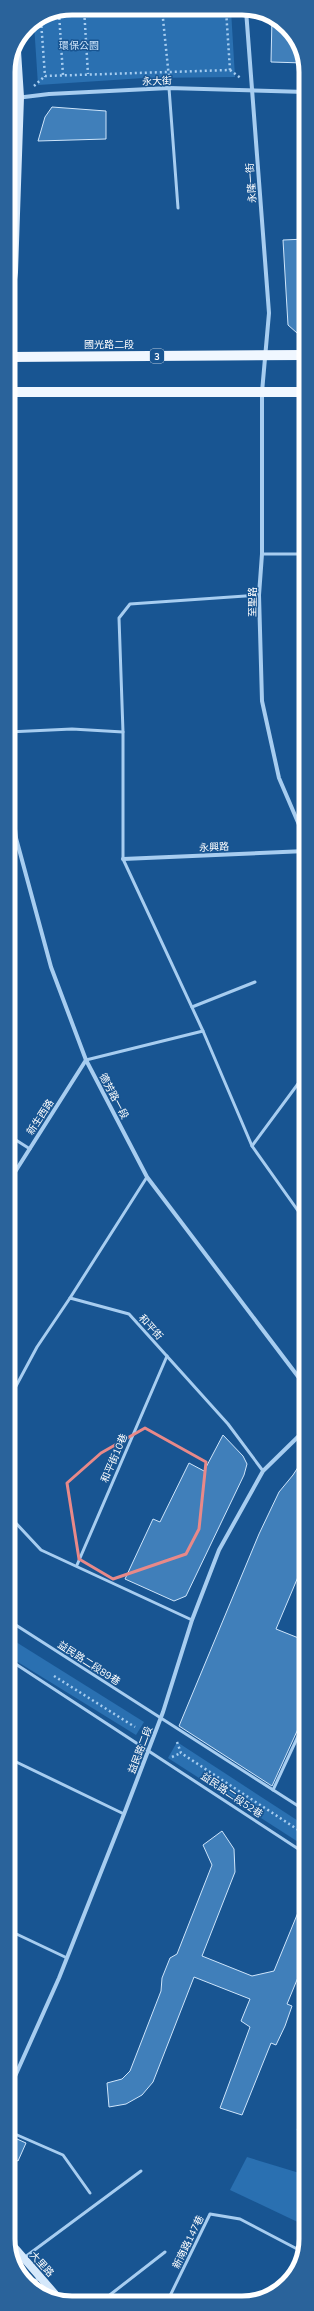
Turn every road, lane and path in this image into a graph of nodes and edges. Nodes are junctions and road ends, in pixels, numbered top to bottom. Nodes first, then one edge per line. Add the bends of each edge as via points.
1 (84, 15) edge
2 (163, 15) edge
3 (226, 15) edge
4 (246, 15) edge
5 (59, 16) edge
6 (41, 24) edge
7 (17, 56) edge
8 (168, 72) junction
9 (88, 74) junction
10 (63, 75) junction
11 (169, 88) junction
12 (253, 92) junction
13 (299, 92) edge
14 (20, 97) junction
15 (15, 98) edge
16 (178, 208) dead end
17 (15, 243) edge
18 (264, 355) junction
19 (299, 356) edge
20 (15, 357) edge
21 (15, 392) edge
22 (262, 392) junction
23 (299, 392) edge
24 (262, 554) junction
25 (299, 554) edge
26 (259, 595) junction
27 (15, 732) edge
28 (123, 732) junction
29 (299, 825) edge
30 (15, 829) edge
31 (16, 838) joint
32 (299, 851) edge
33 (123, 859) junction
34 (255, 982) dead end
35 (192, 1007) junction
36 (203, 1031) junction
37 (86, 1060) junction
38 (299, 1082) edge
39 (15, 1139) edge
40 (252, 1146) junction
41 (30, 1149) junction
42 (15, 1172) edge
43 (147, 1177) junction
44 (299, 1212) edge
45 (70, 1298) junction
46 (167, 1356) junction
47 (299, 1378) edge
48 (15, 1386) edge
49 (299, 1436) edge
50 (263, 1471) junction
51 (15, 1522) edge
52 (77, 1565) junction
53 (192, 1620) junction
54 (15, 1624) edge
55 (15, 1664) edge
56 (48, 1672) dead end
57 (161, 1718) junction
58 (135, 1727) dead end
59 (299, 1734) edge
60 (177, 1742) dead end
61 (148, 1750) junction
62 (15, 1761) edge
63 (273, 1790) junction
64 (299, 1807) edge
65 (124, 1814) junction
66 (299, 1830) edge
67 (299, 1849) edge
68 (15, 1933) edge
69 (65, 1957) junction
70 (15, 2076) edge
71 (15, 2134) edge
72 (141, 2171) dead end
73 (90, 2193) dead end
74 (16, 2249) edge
75 (298, 2250) edge
76 (165, 2252) dead end
77 (24, 2258) junction
78 (41, 2276) junction
79 (34, 2282) edge
80 (55, 2293) edge
81 (108, 2296) edge
82 (170, 2296) edge

1 - 9 path
2 - 8 path
3 - 8 path via 230,70
4 - 12 street, 永隆一街
5 - 10 path
6 - 10 path via 45,76
7 - 14 street
8 - 9 path
8 - 11 path
9 - 10 path
11 - 12 street, 永大街
11 - 14 street, 永大街
11 - 16 lane
12 - 13 street, 永大街
12 - 18 street, 永隆一街 via 269,313
14 - 15 street, 永大街
14 - 17 street
18 - 19 main road, 國光路二段 / 3
18 - 20 main road, 國光路二段 / 3
18 - 22 street, 至聖路
21 - 22 main road
22 - 23 main road
22 - 24 street, 至聖路
24 - 25 lane
24 - 26 street, 至聖路
26 - 28 lane via 130,604 119,618
26 - 29 street, 至聖路 via 262,701 279,778
27 - 28 lane via 72,729
28 - 33 lane
30 - 31 street, 德芳路一段
31 - 37 street, 德芳路一段 via 51,967
32 - 33 street, 永興路
33 - 35 lane
34 - 35 lane
35 - 36 lane
36 - 37 lane
36 - 40 lane
37 - 41 street, 新生西路
37 - 43 street, 德芳路一段
38 - 40 lane
39 - 41 lane
40 - 44 lane
41 - 42 street, 新生西路
43 - 45 lane
43 - 47 street, 德芳路一段
45 - 46 lane, 和平街 via 129,1314
45 - 48 lane
46 - 50 lane, 和平街 via 228,1424
46 - 52 lane, 和平街10巷
49 - 50 street, 益民路二段
50 - 53 street, 益民路二段 via 226,1534
51 - 52 lane via 41,1550
52 - 53 lane
53 - 57 street, 益民路二段
54 - 57 lane, 益民路二段89巷
55 - 61 lane
56 - 58 path
57 - 61 street, 益民路二段
57 - 63 lane
59 - 63 lane
60 - 66 path via 181,1753
61 - 65 street, 益民路二段
61 - 67 lane, 益民路二段52巷
62 - 65 lane
63 - 64 lane
65 - 69 street, 益民路二段
68 - 69 lane
69 - 70 street, 益民路二段 via 59,1978
71 - 73 lane via 63,2155
72 - 77 lane
74 - 77 street, 大里路
75 - 82 lane, 新南路147巷 via 240,2219 210,2214
76 - 81 lane
77 - 78 street, 大里路
78 - 79 lane
78 - 80 street, 大里路

